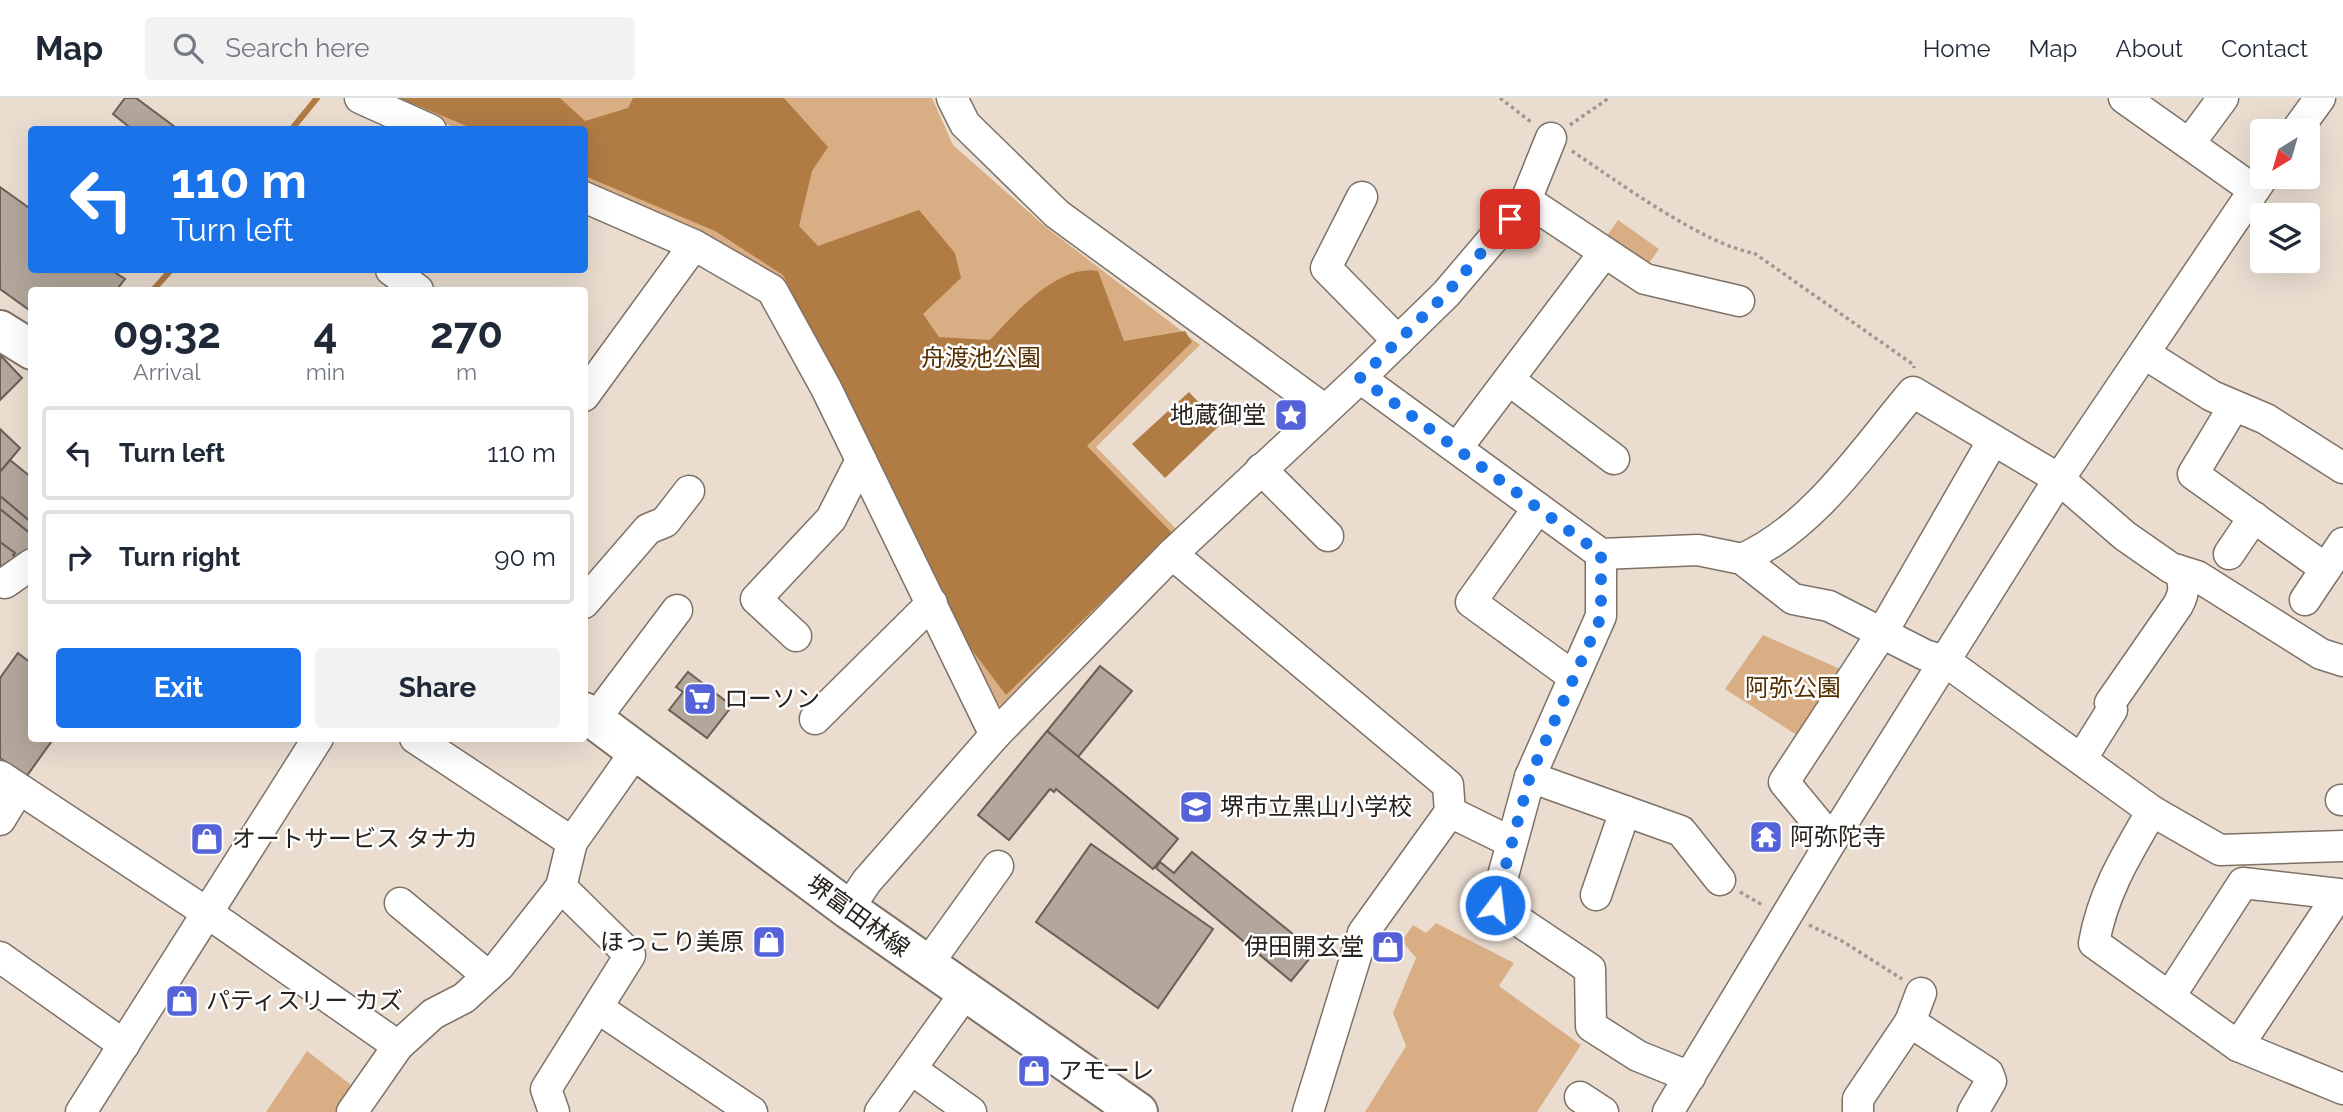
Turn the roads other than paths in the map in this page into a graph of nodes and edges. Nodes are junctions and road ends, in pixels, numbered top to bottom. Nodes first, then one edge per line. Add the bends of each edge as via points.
1 (360, 98) edge
2 (952, 98) edge
3 (2124, 98) edge
4 (2223, 98) edge
5 (2320, 98) edge
6 (2305, 119) edge
7 (423, 126) edge
8 (1551, 138) road end
9 (2189, 144) junction
10 (2250, 178) edge
11 (2255, 189) edge
12 (1362, 197) dead end
13 (588, 199) edge
14 (1526, 200) junction
15 (694, 246) junction
16 (1604, 253) junction
17 (395, 273) edge
18 (414, 287) edge
19 (1739, 301) dead end
20 (0, 330) edge
21 (1398, 341) junction
22 (28, 348) edge
23 (2145, 354) junction
24 (1360, 378) junction
25 (1509, 380) junction
26 (588, 391) edge
27 (2234, 406) junction
28 (1325, 410) junction
29 (1993, 442) junction
30 (1457, 448) junction
31 (1614, 459) dead end
32 (862, 460) junction
33 (2343, 468) edge
34 (1261, 469) junction
35 (2059, 479) junction
36 (689, 492) dead end
37 (1538, 508) junction
38 (2254, 517) junction
39 (1328, 536) dead end
40 (2343, 543) edge
41 (1172, 554) junction
42 (1601, 554) junction
43 (2230, 554) dead end
44 (1742, 559) junction
45 (28, 567) edge
46 (2326, 569) junction
47 (2178, 570) junction
48 (5, 583) dead end
49 (588, 598) edge
50 (2305, 600) dead end
51 (932, 603) junction
52 (677, 610) dead end
53 (781, 633) dead end
54 (1882, 633) junction
55 (1945, 661) junction
56 (2343, 661) edge
57 (1574, 677) junction
58 (590, 715) edge
59 (815, 719) dead end
60 (995, 735) junction
61 (316, 742) edge
62 (421, 742) edge
63 (636, 751) junction
64 (2082, 758) junction
65 (1530, 776) junction
66 (9, 783) edge
67 (1625, 811) junction
68 (2152, 811) junction
69 (1450, 812) junction
70 (0, 820) edge
71 (1832, 840) junction
72 (572, 842) junction
73 (1511, 842) junction
74 (2343, 846) edge
75 (998, 866) dead end
76 (1720, 880) road end
77 (561, 887) junction
78 (1595, 895) dead end
79 (400, 903) dead end
80 (848, 909) junction
81 (209, 914) junction
82 (15, 961) edge
83 (927, 965) junction
84 (488, 976) junction
85 (966, 992) junction
86 (1921, 993) road end
87 (2170, 996) junction
88 (598, 1008) junction
89 (1910, 1022) junction
90 (124, 1045) junction
91 (398, 1046) junction
92 (2238, 1046) junction
93 (911, 1069) junction
94 (1690, 1077) junction
95 (2343, 1089) edge
96 (1116, 1106) edge
97 (81, 1112) edge
98 (352, 1112) edge
99 (554, 1112) edge
100 (752, 1112) edge
101 (880, 1112) edge
102 (971, 1112) edge
103 (1308, 1112) edge
104 (1668, 1112) edge
105 (1858, 1112) edge
106 (1973, 1112) edge

1 - 7 street
2 - 28 street via 965,124 1056,214
3 - 9 street
4 - 9 street
5 - 6 street
8 - 14 street
9 - 10 street
11 - 23 street
12 - 21 street via 1326,268
13 - 15 street
14 - 16 street
14 - 21 street via 1446,294
15 - 26 street
15 - 32 street via 772,290
16 - 19 street via 1645,279
16 - 25 street
17 - 18 street
20 - 22 main road
21 - 24 street
23 - 27 street
23 - 35 street
24 - 28 street
24 - 30 street
25 - 30 street
25 - 31 street
27 - 33 street via 2266,419
27 - 38 street via 2193,474
28 - 34 street
29 - 35 street
29 - 44 street via 1913,392 1815,507 1763,550
29 - 54 street
30 - 37 street
32 - 51 street
32 - 53 street via 831,519 756,599
34 - 39 street
34 - 41 street
35 - 47 street via 2126,536
35 - 55 street
36 - 49 street via 664,522 648,529
37 - 42 street
37 - 57 street via 1471,602
38 - 43 street
38 - 46 street
40 - 46 street
41 - 60 street
41 - 69 street via 1448,785
42 - 44 street via 1698,550
42 - 57 street via 1601,617
44 - 54 street via 1793,599 1829,606
45 - 48 street
46 - 50 street
47 - 56 street via 2197,576 2321,654
47 - 64 street via 2184,593 2178,605 2110,703 2112,710
51 - 59 street
51 - 60 street
52 - 58 street
54 - 55 street
54 - 71 street via 1784,782
55 - 64 street
55 - 71 street
57 - 65 street
58 - 63 main road, 堺富田林線
60 - 80 street via 867,880
61 - 81 street
62 - 72 street
63 - 72 street
63 - 80 main road, 堺富田林線
64 - 68 street
65 - 67 street
65 - 73 street
66 - 70 street
66 - 81 street
67 - 76 street via 1681,831
67 - 78 street
68 - 74 street via 2220,850
68 - 87 street via 2112,880 2094,943
69 - 73 street
69 - 103 street via 1363,933
71 - 94 street
72 - 77 street
73 - 94 street via 1495,905 1590,969 1591,1026 1638,1056
75 - 83 street via 967,895
77 - 84 street
77 - 88 street via 631,955
79 - 84 street
80 - 83 main road, 堺富田林線
81 - 90 street
81 - 91 street
82 - 90 street
83 - 85 main road, 堺富田林線
84 - 91 street via 464,998 433,1014
85 - 93 street
85 - 96 main road, 堺富田林線
86 - 89 street
87 - 92 street
87 - 92 street via 2243,883 2339,894
88 - 99 street via 546,1090
88 - 100 street
89 - 105 street via 1858,1099
89 - 106 street via 1988,1073 1991,1081
90 - 97 street
91 - 98 street
92 - 95 street
93 - 101 street
93 - 102 street
94 - 104 street

